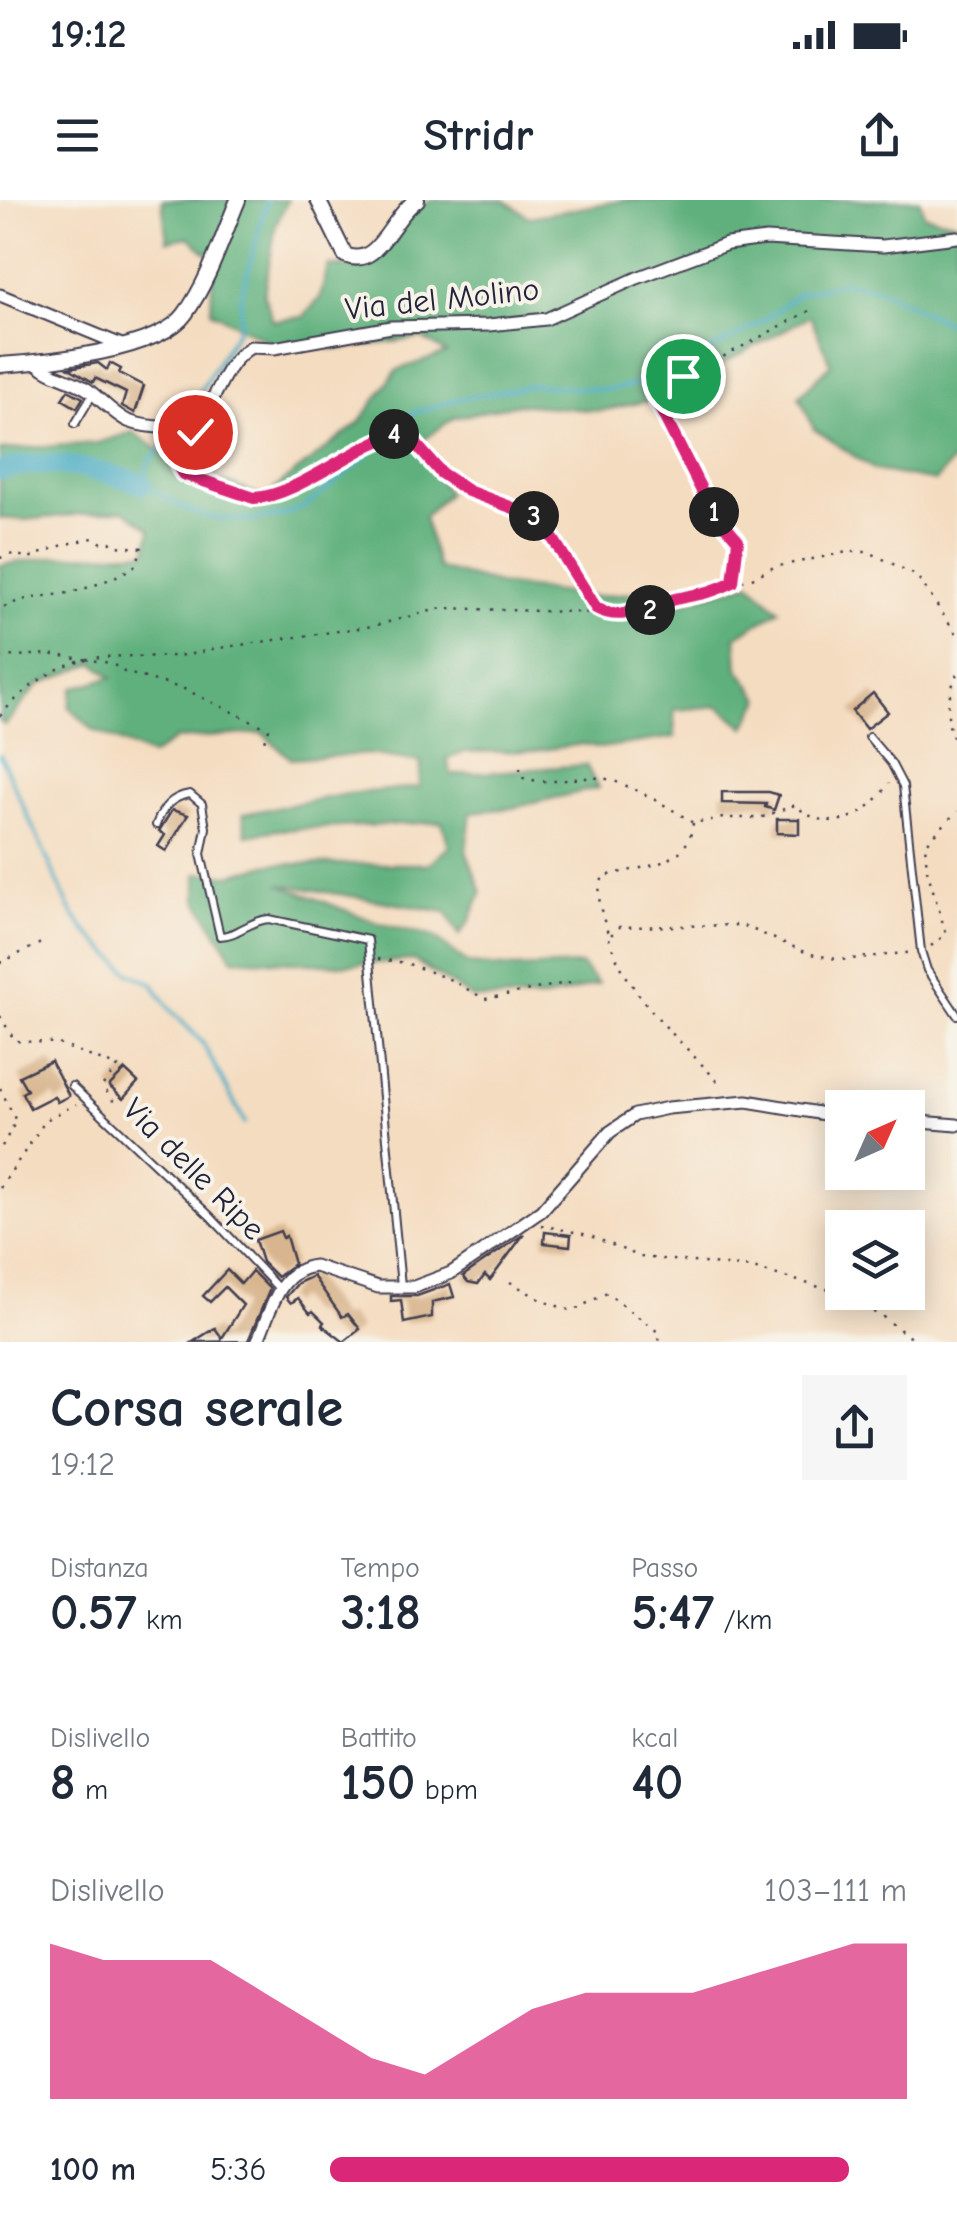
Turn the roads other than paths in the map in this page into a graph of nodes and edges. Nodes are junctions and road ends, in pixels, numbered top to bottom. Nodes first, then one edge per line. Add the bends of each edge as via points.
1 (238, 200) edge
2 (318, 200) edge
3 (417, 200) edge
4 (957, 237) edge
5 (0, 295) edge
6 (124, 346) junction
7 (38, 362) junction
8 (0, 365) edge
9 (93, 393) junction
10 (75, 424) dead end
11 (869, 737) dead end
12 (156, 825) dead end
13 (957, 1015) edge
14 (72, 1086) dead end
15 (825, 1114) edge
16 (925, 1123) edge
17 (957, 1125) edge
18 (401, 1287) junction
19 (279, 1289) junction
20 (257, 1342) edge

1 - 6 street via 183,318 159,336
2 - 3 street via 345,255 361,260
4 - 9 street, Via del Molino via 882,246 766,239 727,244 546,319 391,328 251,347 230,366 194,424 157,427 127,420
5 - 6 street
6 - 7 street
7 - 8 street
7 - 9 street
9 - 10 lane
11 - 13 lane via 903,786 921,952
12 - 18 lane via 160,812 180,796 190,794 202,804 201,854 220,936 269,919 368,940
14 - 19 lane, Via delle Ripe
15 - 18 street via 747,1101 635,1115 610,1132 540,1211 451,1272
16 - 17 street
18 - 19 street via 378,1287 315,1266
19 - 20 street

